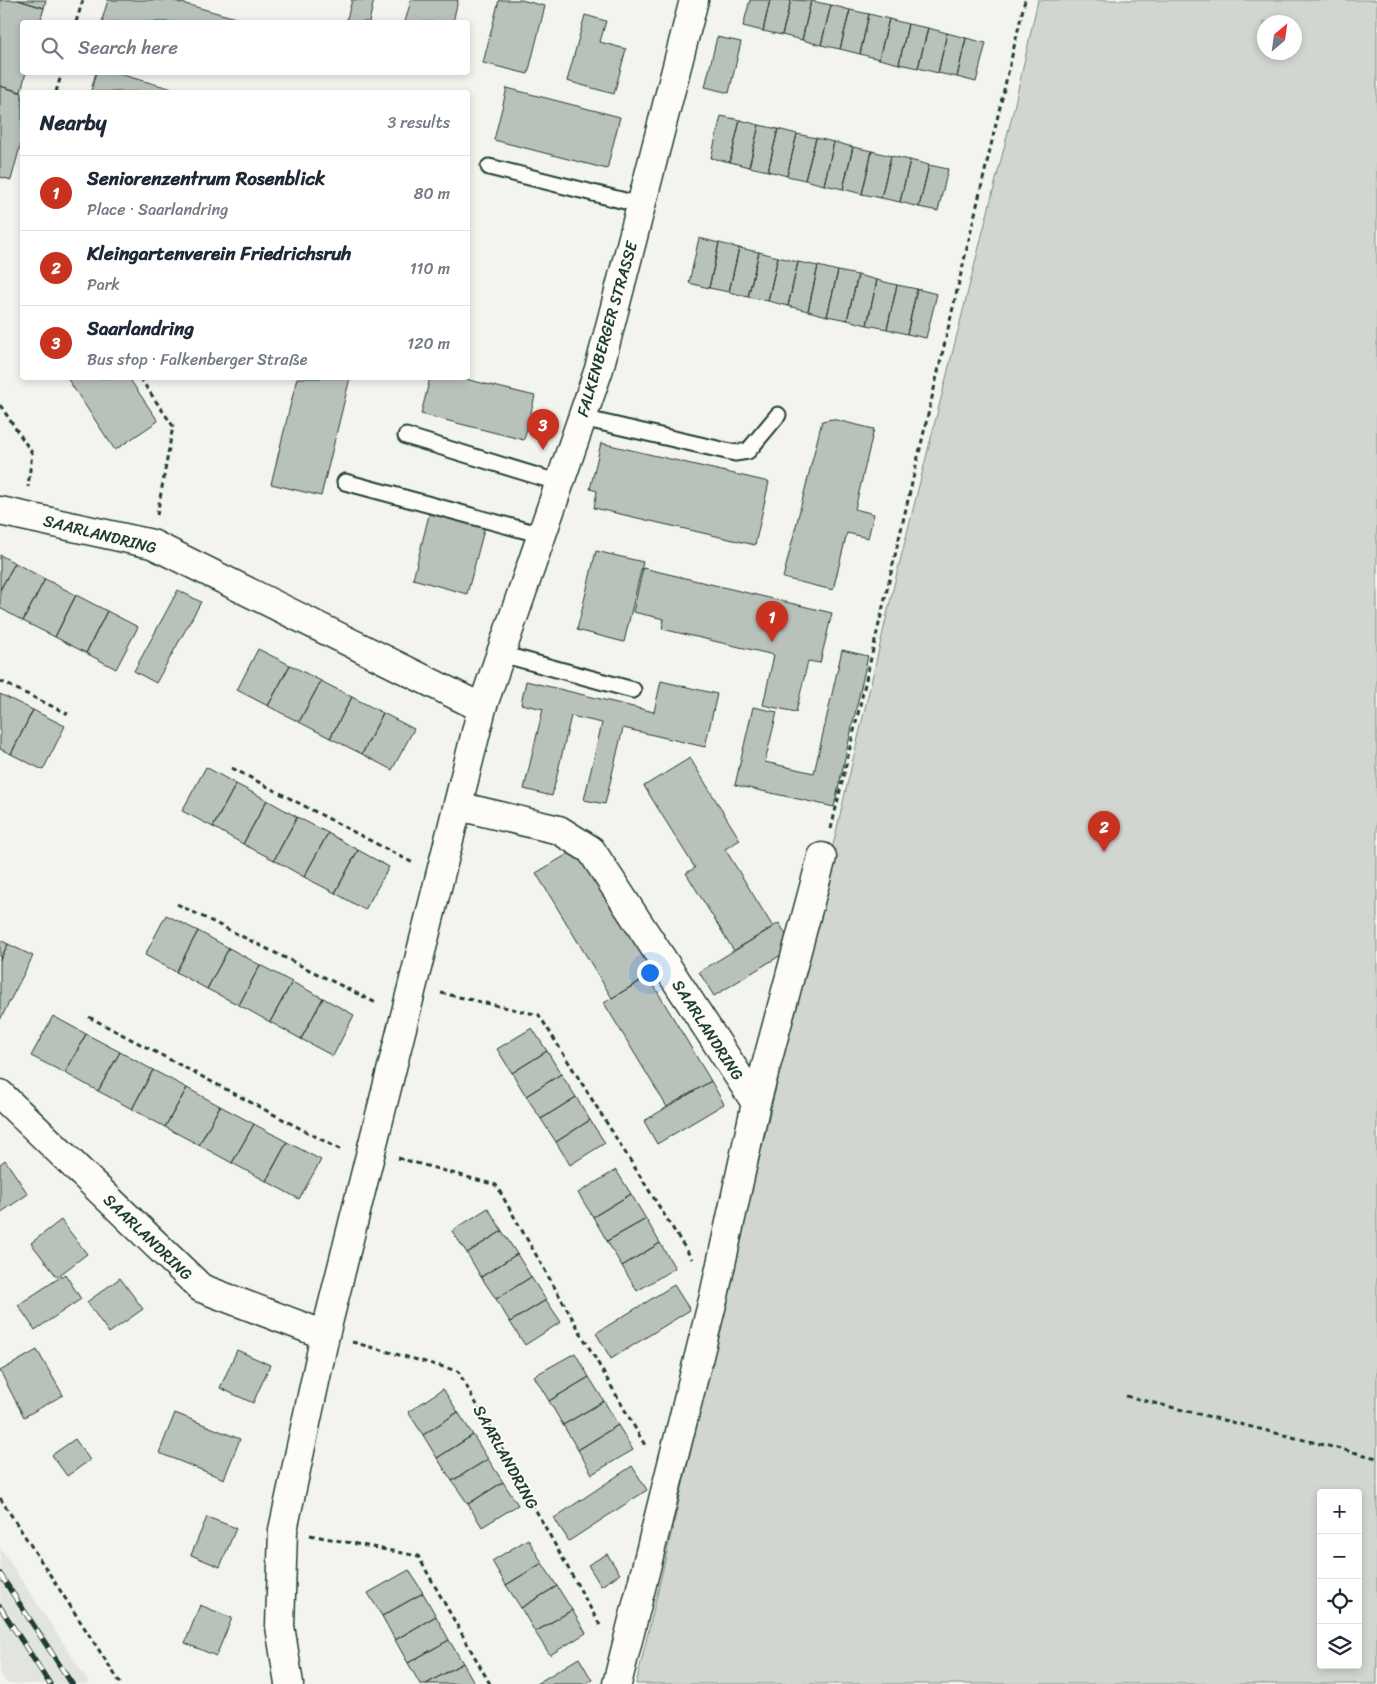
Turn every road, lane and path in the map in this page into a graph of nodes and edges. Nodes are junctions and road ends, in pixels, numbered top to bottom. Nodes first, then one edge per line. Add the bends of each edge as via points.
1 (83, 0) edge
2 (1025, 0) edge
3 (688, 1) edge
4 (77, 20) edge
5 (61, 75) edge
6 (57, 90) edge
7 (489, 167) dead end
8 (641, 205) junction
9 (141, 380) edge
10 (0, 405) edge
11 (778, 414) dead end
12 (582, 418) junction
13 (406, 436) dead end
14 (345, 482) dead end
15 (560, 482) junction
16 (13, 513) edge
17 (542, 535) junction
18 (152, 544) junction
19 (501, 654) junction
20 (0, 681) edge
21 (633, 690) dead end
22 (482, 708) junction
23 (68, 714) dead end
24 (232, 768) dead end
25 (458, 806) junction
26 (822, 858) joint
27 (440, 878) junction
28 (177, 904) dead end
29 (414, 987) junction
30 (89, 1017) dead end
31 (406, 1018) junction
32 (0, 1094) edge
33 (756, 1103) junction
34 (369, 1157) junction
35 (714, 1296) junction
36 (324, 1335) junction
37 (1126, 1396) dead end
38 (1377, 1458) edge
39 (666, 1483) junction
40 (0, 1498) edge
41 (283, 1530) junction
42 (619, 1674) edge
43 (121, 1684) edge
44 (289, 1684) edge
45 (490, 1684) edge

1 - 4 path
2 - 26 path via 836,814
3 - 8 street, FALKENBERGER STRASSE
5 - 6 path
7 - 8 lane
8 - 12 street, FALKENBERGER STRASSE via 599,369
9 - 18 path via 173,426
10 - 16 path via 32,453
11 - 12 lane via 748,451 735,453
12 - 15 street, FALKENBERGER STRASSE
13 - 15 lane
14 - 17 lane
15 - 17 street, FALKENBERGER STRASSE
16 - 18 street, SAARLANDRING
17 - 19 street, FALKENBERGER STRASSE
18 - 22 street, SAARLANDRING
19 - 21 lane
19 - 22 street, FALKENBERGER STRASSE
20 - 23 path
22 - 25 street
24 - 27 path
25 - 27 street
25 - 33 street, SAARLANDRING via 558,830 591,850
26 - 33 street, SAARLANDRING
27 - 29 street
28 - 31 path
29 - 31 street
29 - 35 path via 539,1015
30 - 34 path
31 - 34 street
32 - 36 street, SAARLANDRING via 201,1288
33 - 35 street, SAARLANDRING
34 - 36 street
34 - 39 path via 496,1185
35 - 39 street, SAARLANDRING
36 - 41 street
36 - 42 path, SAARLANDRING via 458,1371
37 - 38 path
39 - 42 street, SAARLANDRING
40 - 43 path
41 - 44 street via 280,1626
41 - 45 path via 418,1556

